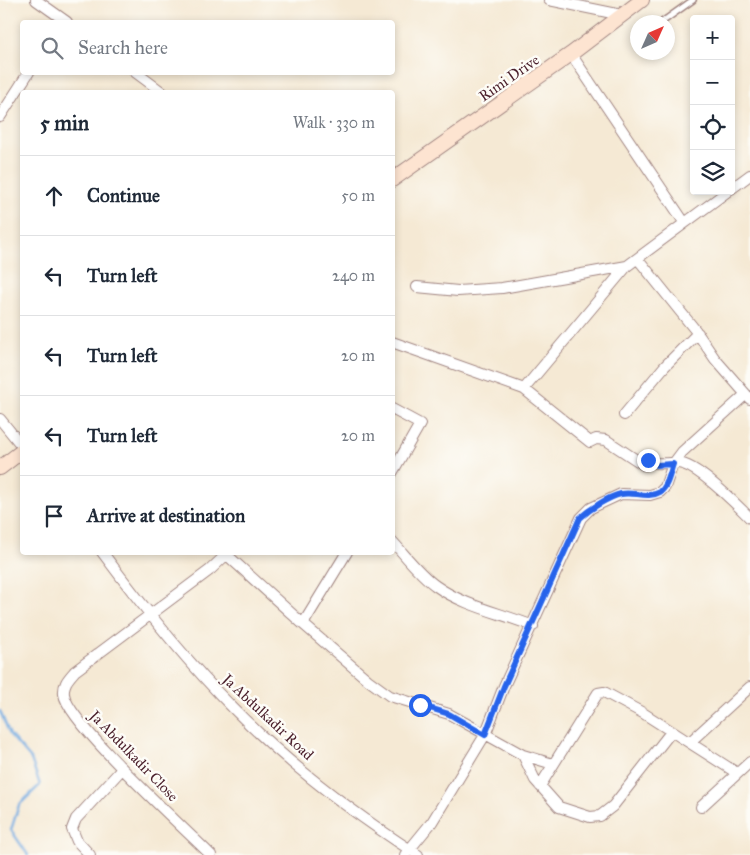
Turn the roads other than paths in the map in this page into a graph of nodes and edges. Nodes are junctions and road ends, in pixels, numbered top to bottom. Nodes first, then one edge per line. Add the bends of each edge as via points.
1 (36, 0) edge
2 (548, 0) edge
3 (642, 0) edge
4 (693, 0) edge
5 (622, 14) junction
6 (672, 15) edge
7 (62, 20) edge
8 (571, 54) junction
9 (27, 75) edge
10 (139, 75) edge
11 (159, 90) edge
12 (0, 117) edge
13 (750, 176) edge
14 (395, 178) edge
15 (735, 186) edge
16 (722, 195) edge
17 (684, 222) junction
18 (638, 259) junction
19 (626, 266) junction
20 (417, 286) dead end
21 (698, 333) junction
22 (395, 343) edge
23 (524, 389) junction
24 (747, 397) edge
25 (395, 411) edge
26 (624, 415) dead end
27 (0, 419) edge
28 (20, 444) edge
29 (20, 453) edge
30 (673, 464) junction
31 (0, 468) edge
32 (395, 468) edge
33 (750, 518) edge
34 (395, 544) edge
35 (104, 555) edge
36 (227, 555) edge
37 (229, 555) edge
38 (345, 555) edge
39 (148, 614) junction
40 (303, 624) junction
41 (533, 626) junction
42 (750, 686) edge
43 (671, 732) junction
44 (485, 735) junction
45 (690, 742) junction
46 (523, 755) junction
47 (750, 762) edge
48 (553, 764) junction
49 (122, 769) junction
50 (737, 773) junction
51 (540, 786) junction
52 (701, 806) dead end
53 (411, 853) edge
54 (90, 855) edge
55 (211, 855) edge

1 - 7 street
2 - 5 street
3 - 5 street, Rimi Drive
4 - 6 lane
5 - 8 street, Rimi Drive
8 - 14 street, Rimi Drive
8 - 17 street
9 - 12 street
10 - 11 street
13 - 15 street
16 - 17 street
17 - 18 street
18 - 19 street
18 - 21 street
19 - 20 street via 502,288 458,291
19 - 23 street
21 - 24 street
21 - 26 street
22 - 23 street
23 - 30 street via 590,442 606,440 644,465 648,460 657,465
24 - 30 street via 692,440
25 - 32 street via 420,424
27 - 28 street
29 - 31 street
30 - 33 street via 679,463 718,487
30 - 41 street via 660,492 621,494 591,508 580,518
34 - 41 street via 436,586 459,599
35 - 39 street, Ja Abdulkadir Road
36 - 39 street, Ja Abdulkadir Close
37 - 40 street
38 - 40 street
39 - 49 street, Ja Abdulkadir Close via 65,682 64,696 73,714
39 - 53 street, Ja Abdulkadir Road via 234,709 283,755
40 - 44 street via 390,696 449,714
41 - 44 street
42 - 45 street
43 - 45 street
43 - 48 street via 604,692 598,693
43 - 51 street via 613,806 600,816 590,817 559,807
44 - 46 street
44 - 53 street
45 - 50 street
46 - 48 street
46 - 51 street
47 - 50 street
48 - 51 street
49 - 54 street via 76,820 72,829 76,841
49 - 55 street, Ja Abdulkadir Close
50 - 52 street

